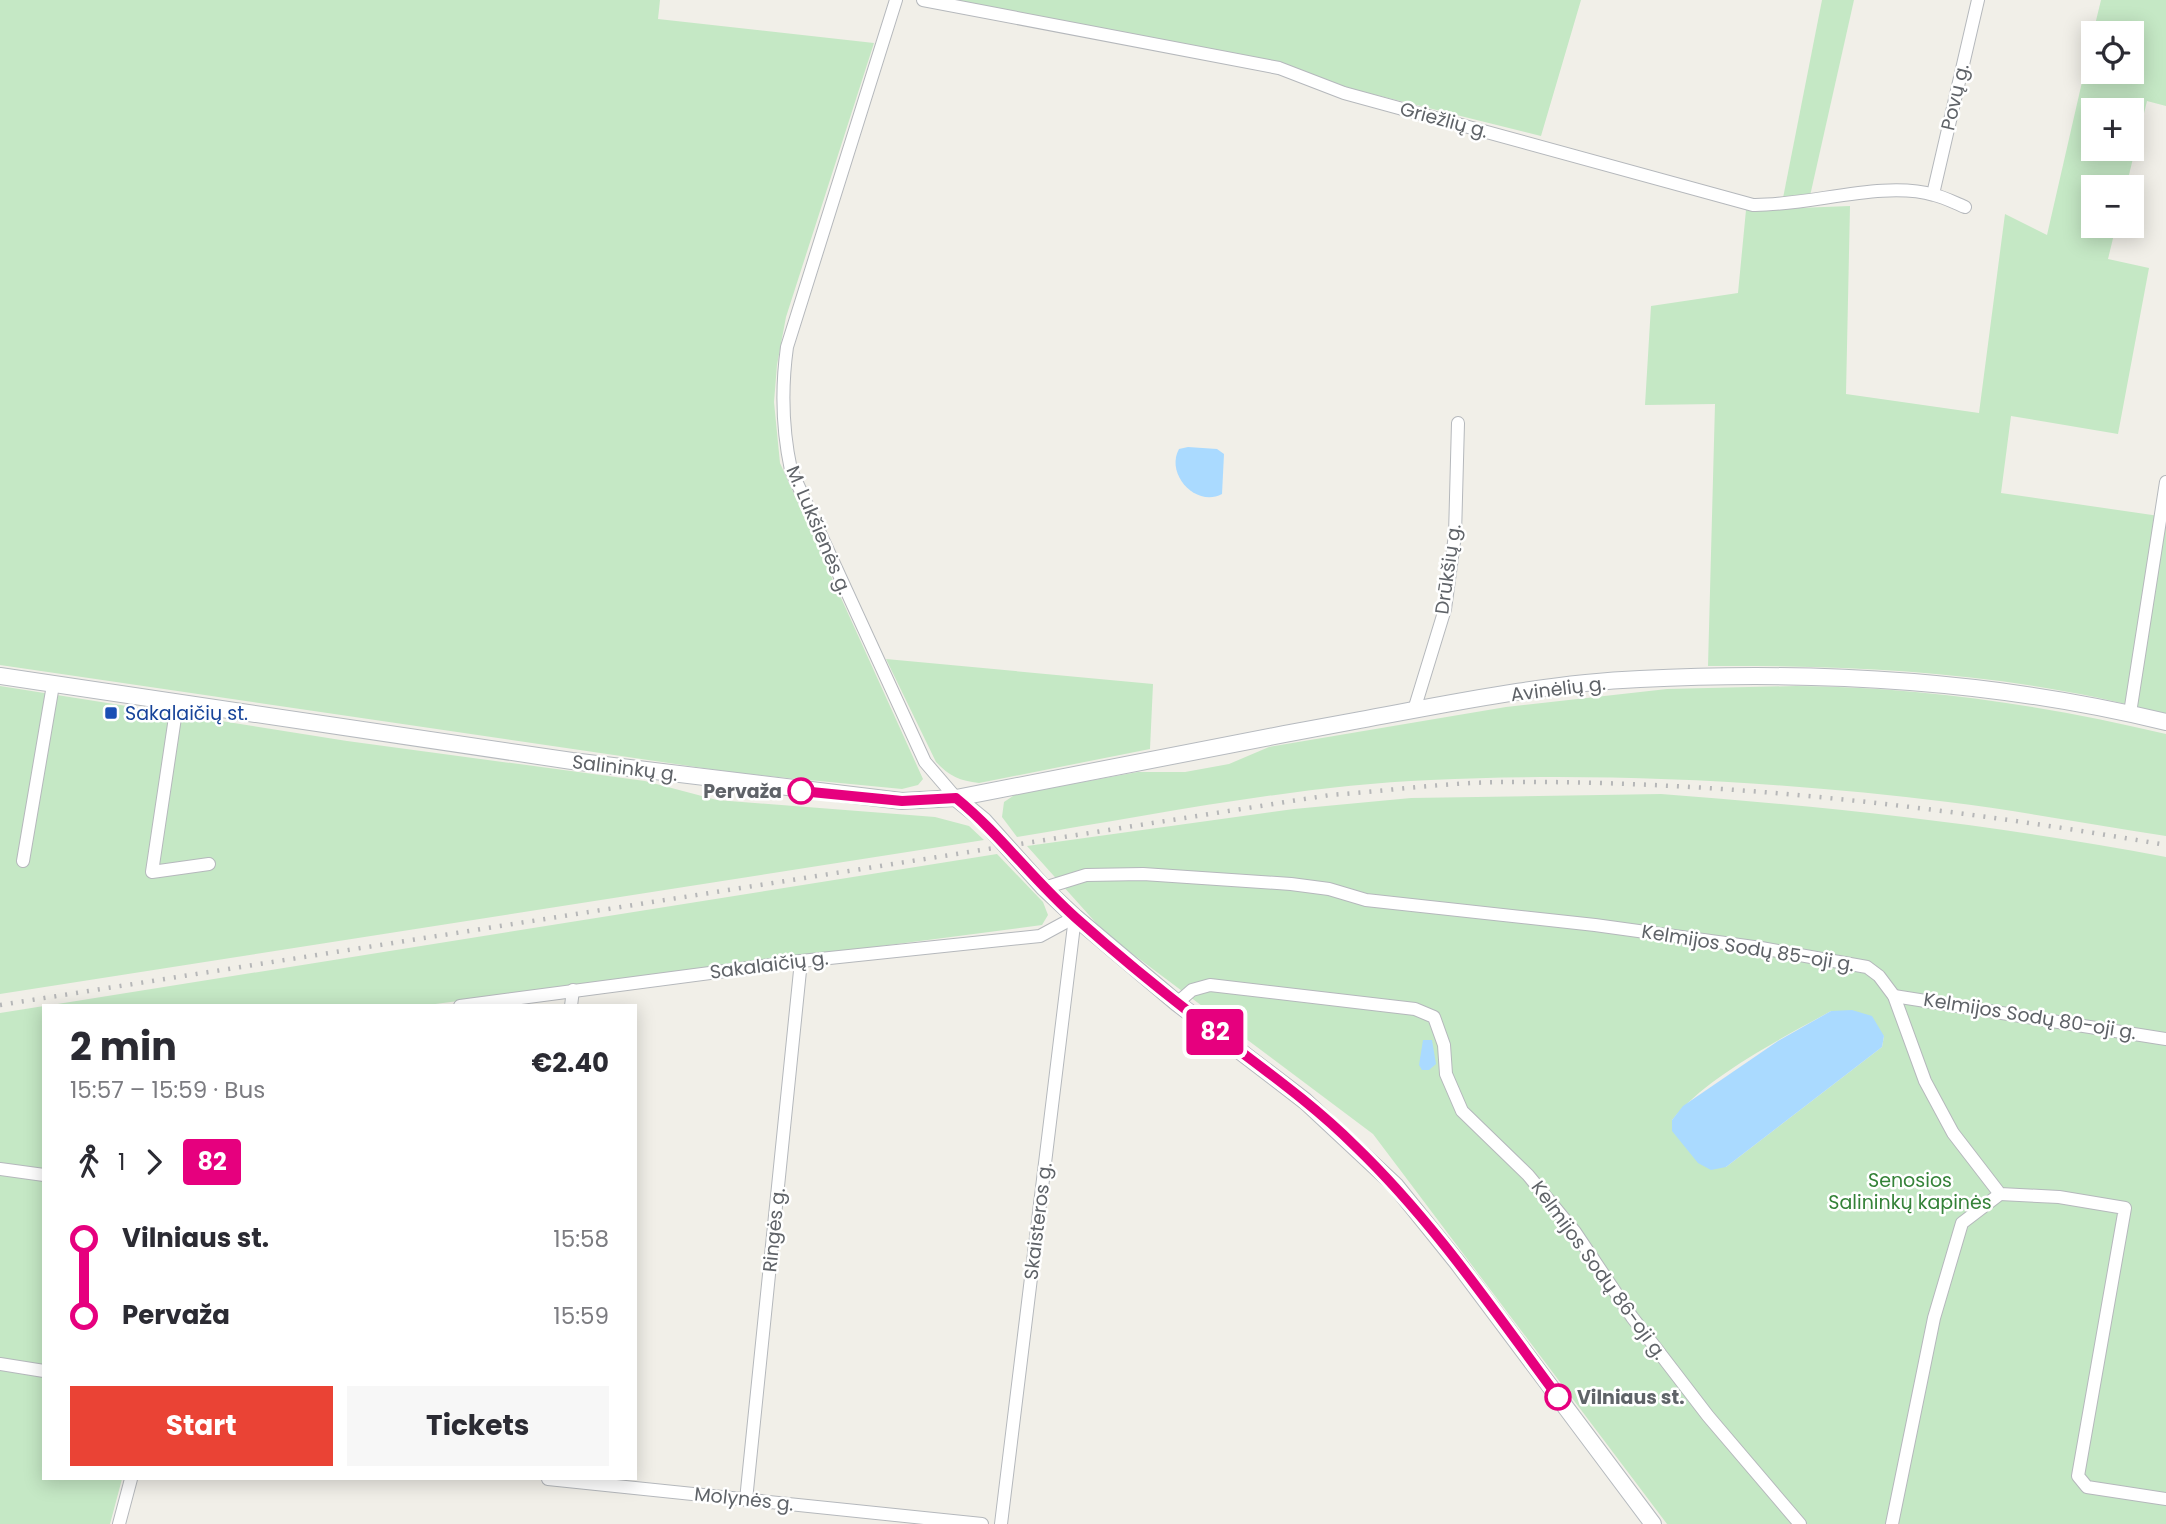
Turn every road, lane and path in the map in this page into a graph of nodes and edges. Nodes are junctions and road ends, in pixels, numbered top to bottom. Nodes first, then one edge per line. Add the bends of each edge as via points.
1 (896, 0) edge
2 (923, 0) edge
3 (1978, 0) edge
4 (1933, 194) junction
5 (1965, 207) dead end
6 (1458, 423) dead end
7 (2166, 482) edge
8 (0, 676) edge
9 (53, 685) junction
10 (177, 704) junction
11 (1414, 710) junction
12 (2130, 713) junction
13 (2166, 722) edge
14 (956, 798) junction
15 (23, 861) dead end
16 (209, 864) dead end
17 (1044, 888) junction
18 (1075, 917) junction
19 (801, 961) junction
20 (573, 990) junction
21 (1894, 996) junction
22 (1177, 1003) junction
23 (474, 1004) edge
24 (572, 1004) edge
25 (2166, 1039) edge
26 (0, 1169) edge
27 (42, 1175) edge
28 (2000, 1194) junction
29 (0, 1364) edge
30 (42, 1371) edge
31 (131, 1480) edge
32 (557, 1480) edge
33 (2166, 1499) edge
34 (746, 1500) junction
35 (119, 1524) edge
36 (982, 1524) edge
37 (1001, 1524) edge
38 (1653, 1524) edge
39 (1800, 1524) edge
40 (1892, 1524) edge

1 - 14 street, M. Lukšienės g. via 787,347 782,417 791,470 847,596 925,762
2 - 4 street, Griežlių g. via 1279,68 1347,94 1753,205 1797,204 1882,191
3 - 4 street, Povų g.
4 - 5 street, Griežlių g.
6 - 11 street, Drūkšių g. via 1455,534 1444,610
7 - 12 street
8 - 9 main road, Salininkų g.
9 - 10 main road, Salininkų g.
9 - 15 street
10 - 14 main road, Salininkų g. via 839,796 902,801
10 - 16 street via 152,872
11 - 12 main road, Avinėlių g. via 1639,679 1838,676 1978,688
11 - 14 main road, Avinėlių g.
12 - 13 main road, Avinėlių g.
14 - 17 main road via 984,821
17 - 18 main road
17 - 21 street, Kelmijos Sodų 85-oji g. via 1086,876 1143,874 1292,884 1366,900 1595,925 1857,964 1879,976
18 - 19 street, Sakalaičių g. via 1040,936
18 - 22 main road
18 - 37 street, Skaisteros g.
19 - 20 street, Sakalaičių g.
19 - 34 street, Ringės g.
20 - 23 street, Sakalaičių g.
20 - 24 street
21 - 25 street, Kelmijos Sodų 80-oji g.
21 - 28 street, Kelmijos Sodų 85-oji g. via 1940,1111
22 - 38 main road via 1305,1101 1395,1185
22 - 39 street, Kelmijos Sodų 86-oji g. via 1192,990 1210,985 1415,1009 1434,1017 1444,1045 1446,1074 1462,1111 1528,1175 1708,1416
26 - 27 street
28 - 33 street via 2125,1209 2077,1476 2087,1487
28 - 40 street via 1962,1223 1934,1318
29 - 30 street
31 - 35 street
32 - 34 street, Molynės g.
34 - 36 street, Molynės g.

